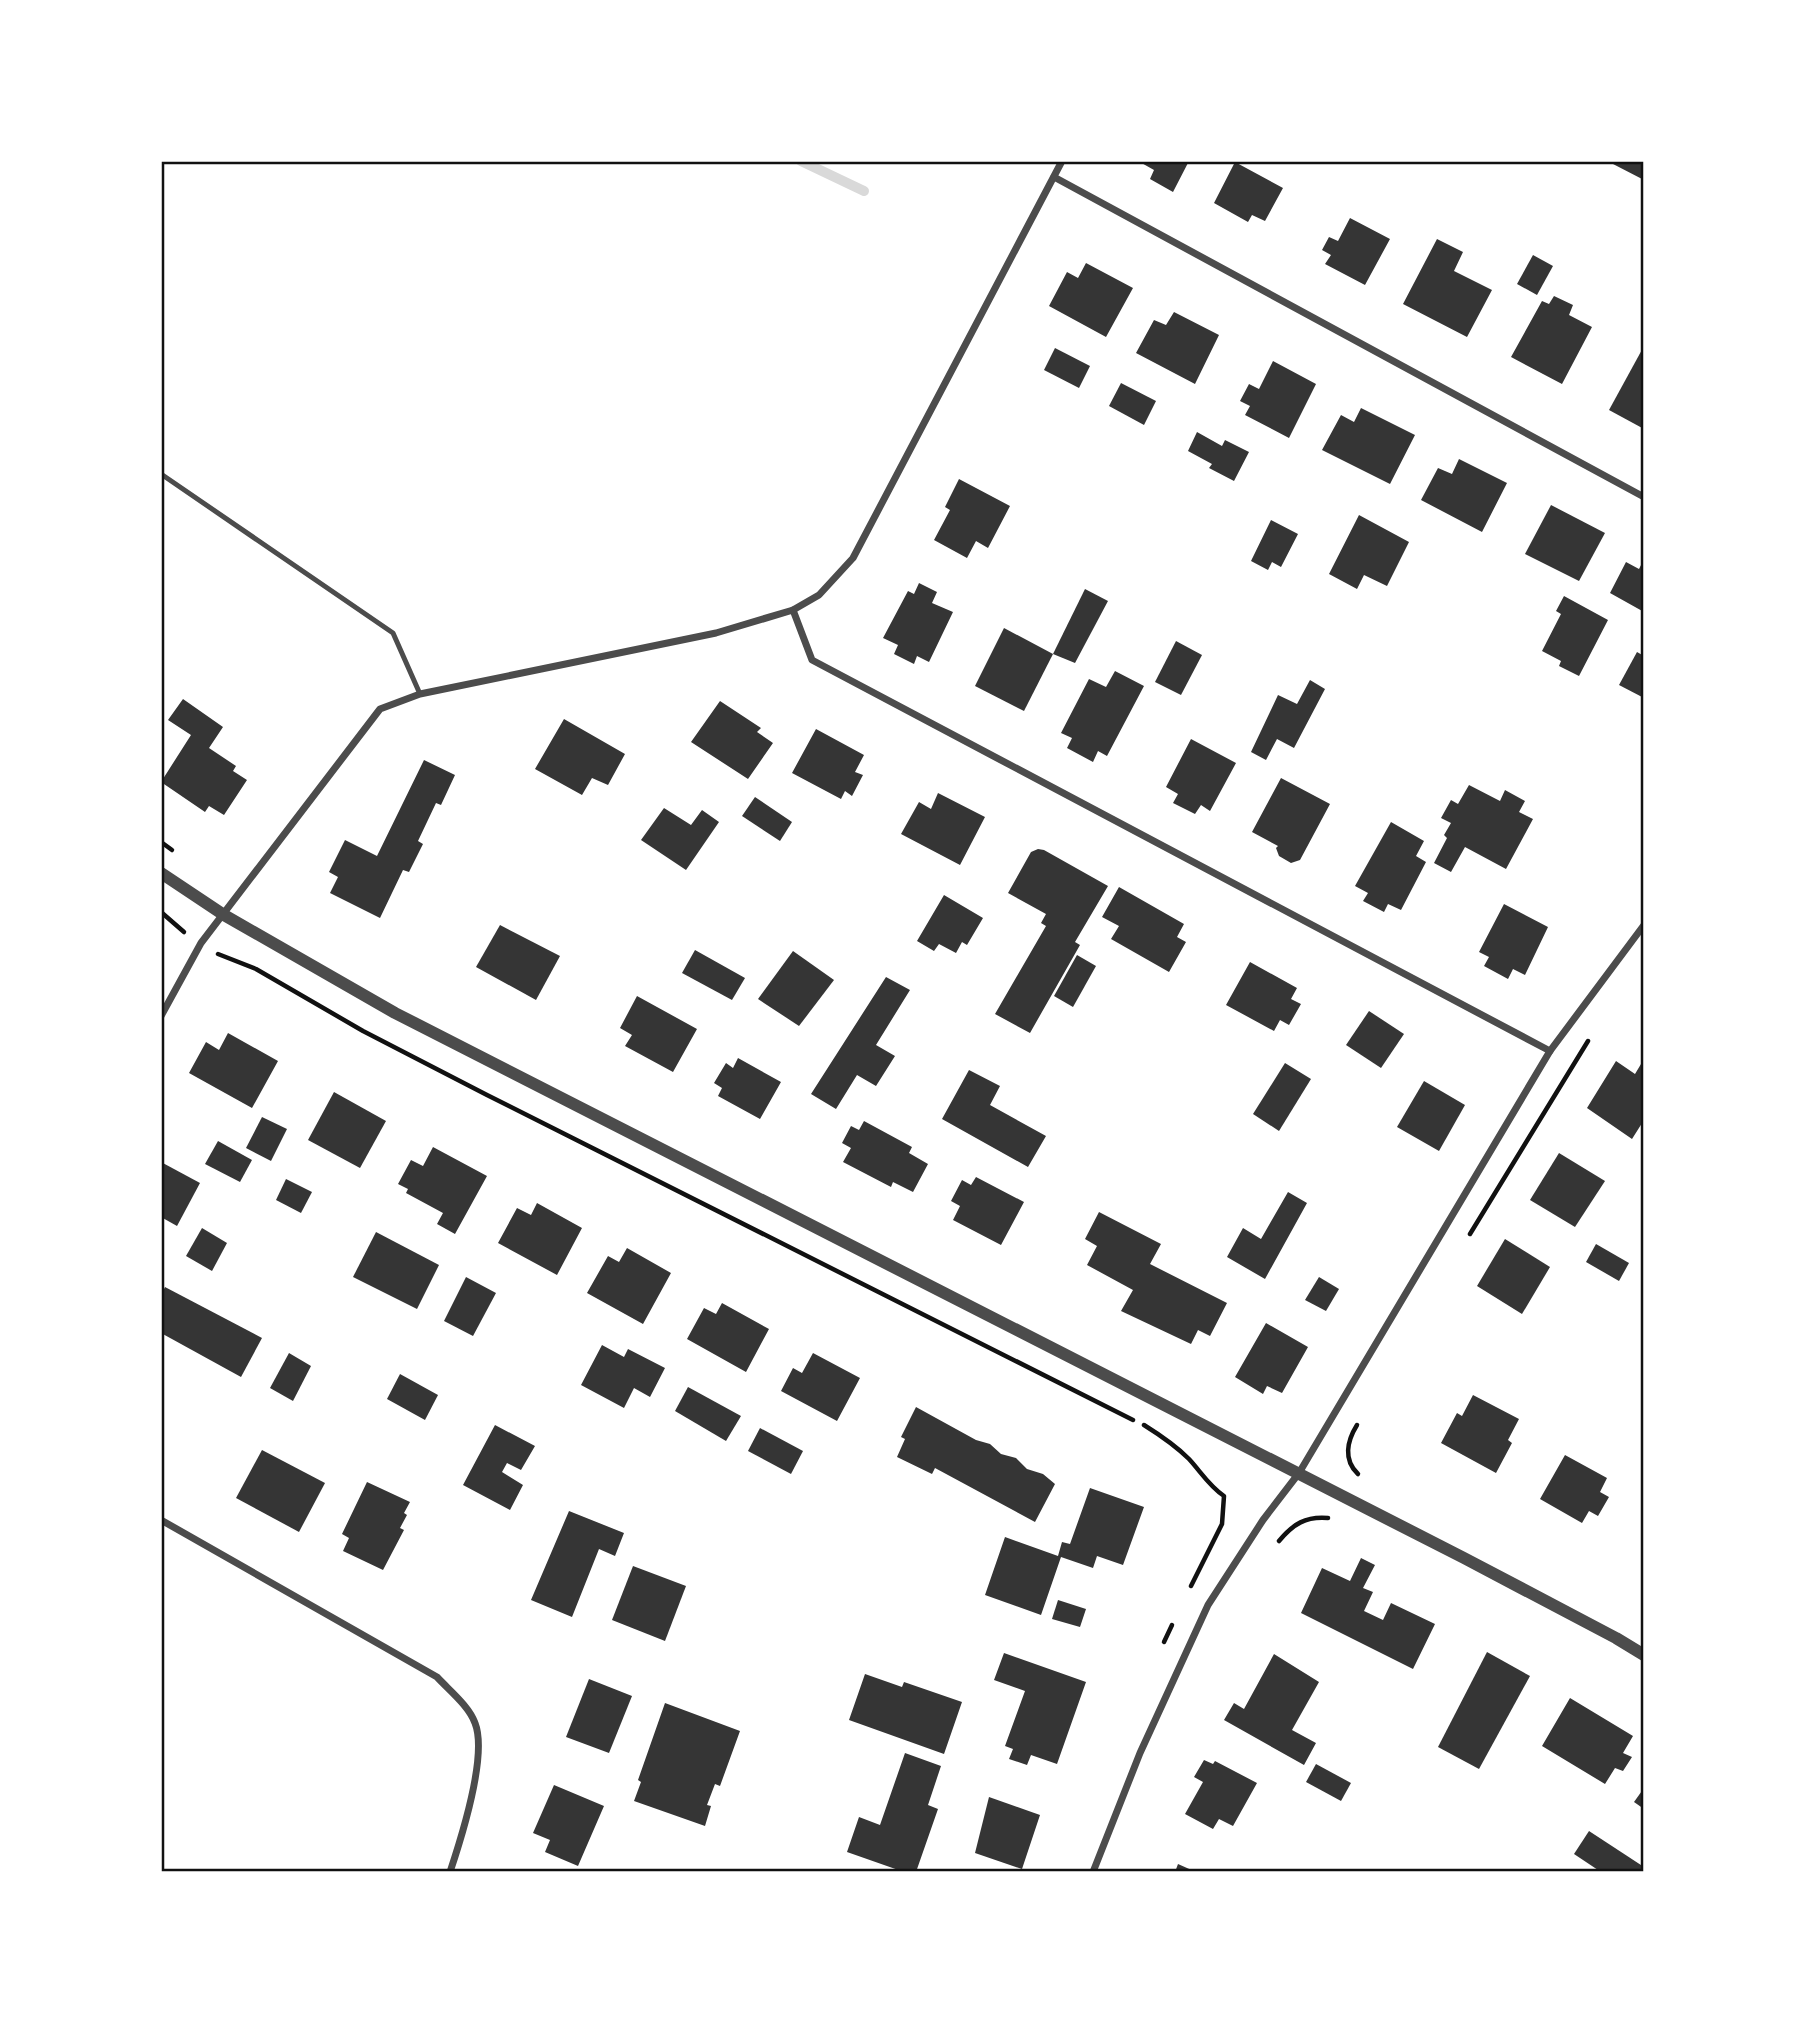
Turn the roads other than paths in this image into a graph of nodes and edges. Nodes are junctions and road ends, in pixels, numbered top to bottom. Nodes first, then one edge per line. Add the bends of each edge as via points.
1 (1062, 161) edge
2 (1054, 177) junction
3 (161, 474) edge
4 (1644, 497) edge
5 (793, 610) junction
6 (420, 694) junction
7 (161, 873) edge
8 (224, 915) junction
9 (1644, 925) edge
10 (161, 1016) edge
11 (1550, 1051) junction
12 (1299, 1473) junction
13 (161, 1520) edge
14 (1644, 1655) edge
15 (450, 1872) edge
16 (1093, 1872) edge

1 - 2 street
2 - 4 street
2 - 5 street via 853,558 819,595
3 - 6 lane via 393,633
5 - 6 street via 716,633
5 - 11 street via 812,660
6 - 8 street via 380,709
7 - 8 street
8 - 10 street via 201,943
8 - 12 street via 395,1013
9 - 11 street
11 - 12 street
12 - 14 street
12 - 16 street via 1208,1605 1140,1753
13 - 15 street via 437,1677 464,1706 476,1724 478,1758

